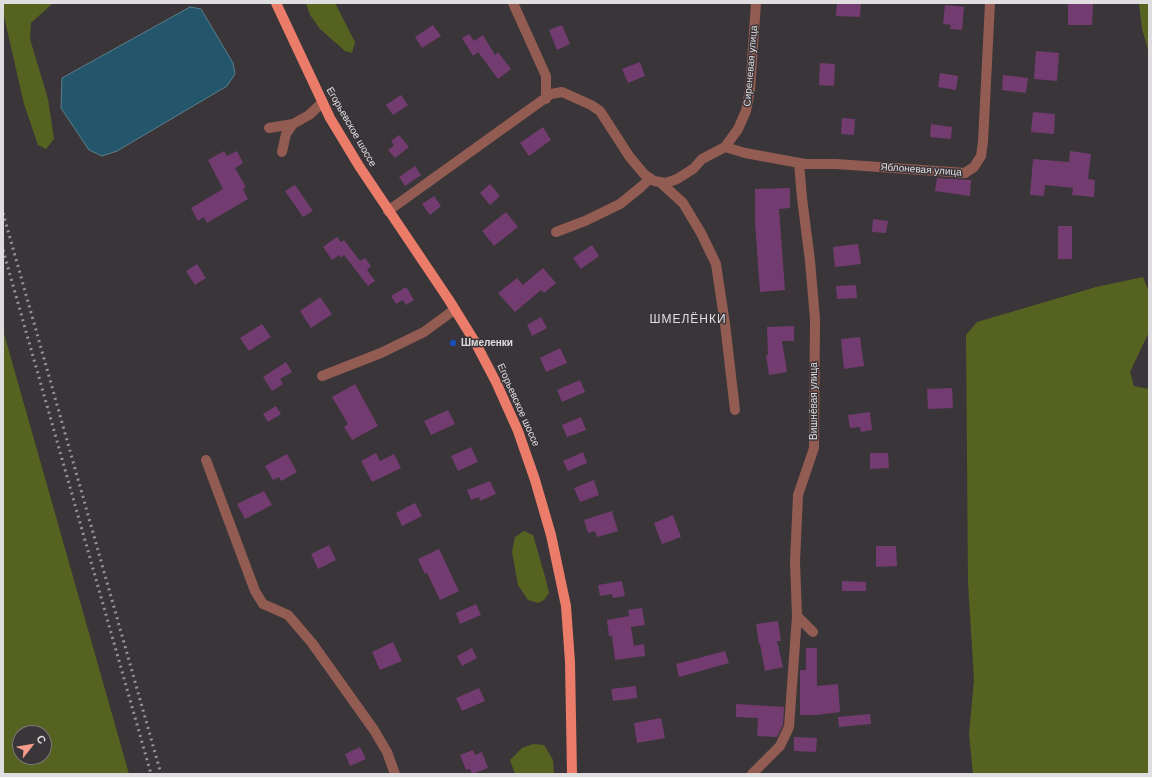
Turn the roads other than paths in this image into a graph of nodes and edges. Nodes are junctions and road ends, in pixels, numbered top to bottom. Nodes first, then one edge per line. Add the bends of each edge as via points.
1 (276, 3) edge
2 (513, 3) edge
3 (756, 3) edge
4 (990, 3) edge
5 (546, 99) junction
6 (322, 103) junction
7 (293, 124) junction
8 (269, 128) dead end
9 (725, 147) junction
10 (282, 152) dead end
11 (799, 163) junction
12 (650, 178) junction
13 (660, 182) junction
14 (388, 211) junction
15 (556, 232) dead end
16 (454, 310) junction
17 (322, 376) dead end
18 (735, 410) dead end
19 (206, 460) dead end
20 (798, 616) junction
21 (813, 632) dead end
22 (395, 774) edge
23 (572, 774) edge
24 (752, 774) edge

1 - 6 main road, Егорьевское шоссе
2 - 5 street via 546,76
3 - 9 street, Сиреневая улица via 750,90 746,111 738,129
4 - 11 street, Яблоневая улица via 983,142 981,156 974,167 964,174
5 - 12 street via 552,94 562,92 600,111 629,156
5 - 14 street
6 - 7 street
6 - 14 main road, Егорьевское шоссе
7 - 8 street
7 - 10 street via 286,134
9 - 11 street, Яблоневая улица
9 - 13 street via 702,159 693,169 677,179 666,183
11 - 20 street, Вишнёвая улица via 815,319 814,448 798,495 795,562
12 - 13 street
12 - 15 street via 620,204
13 - 18 street via 683,203 716,264
14 - 16 main road, Егорьевское шоссе
16 - 17 street via 424,332 381,353
16 - 23 main road, Егорьевское шоссе via 496,382 518,431 551,535 566,606
19 - 22 street via 255,591 263,604 288,615 312,643 374,730 387,752
20 - 21 street
20 - 24 street, Вишнёвая улица via 789,727 780,746

